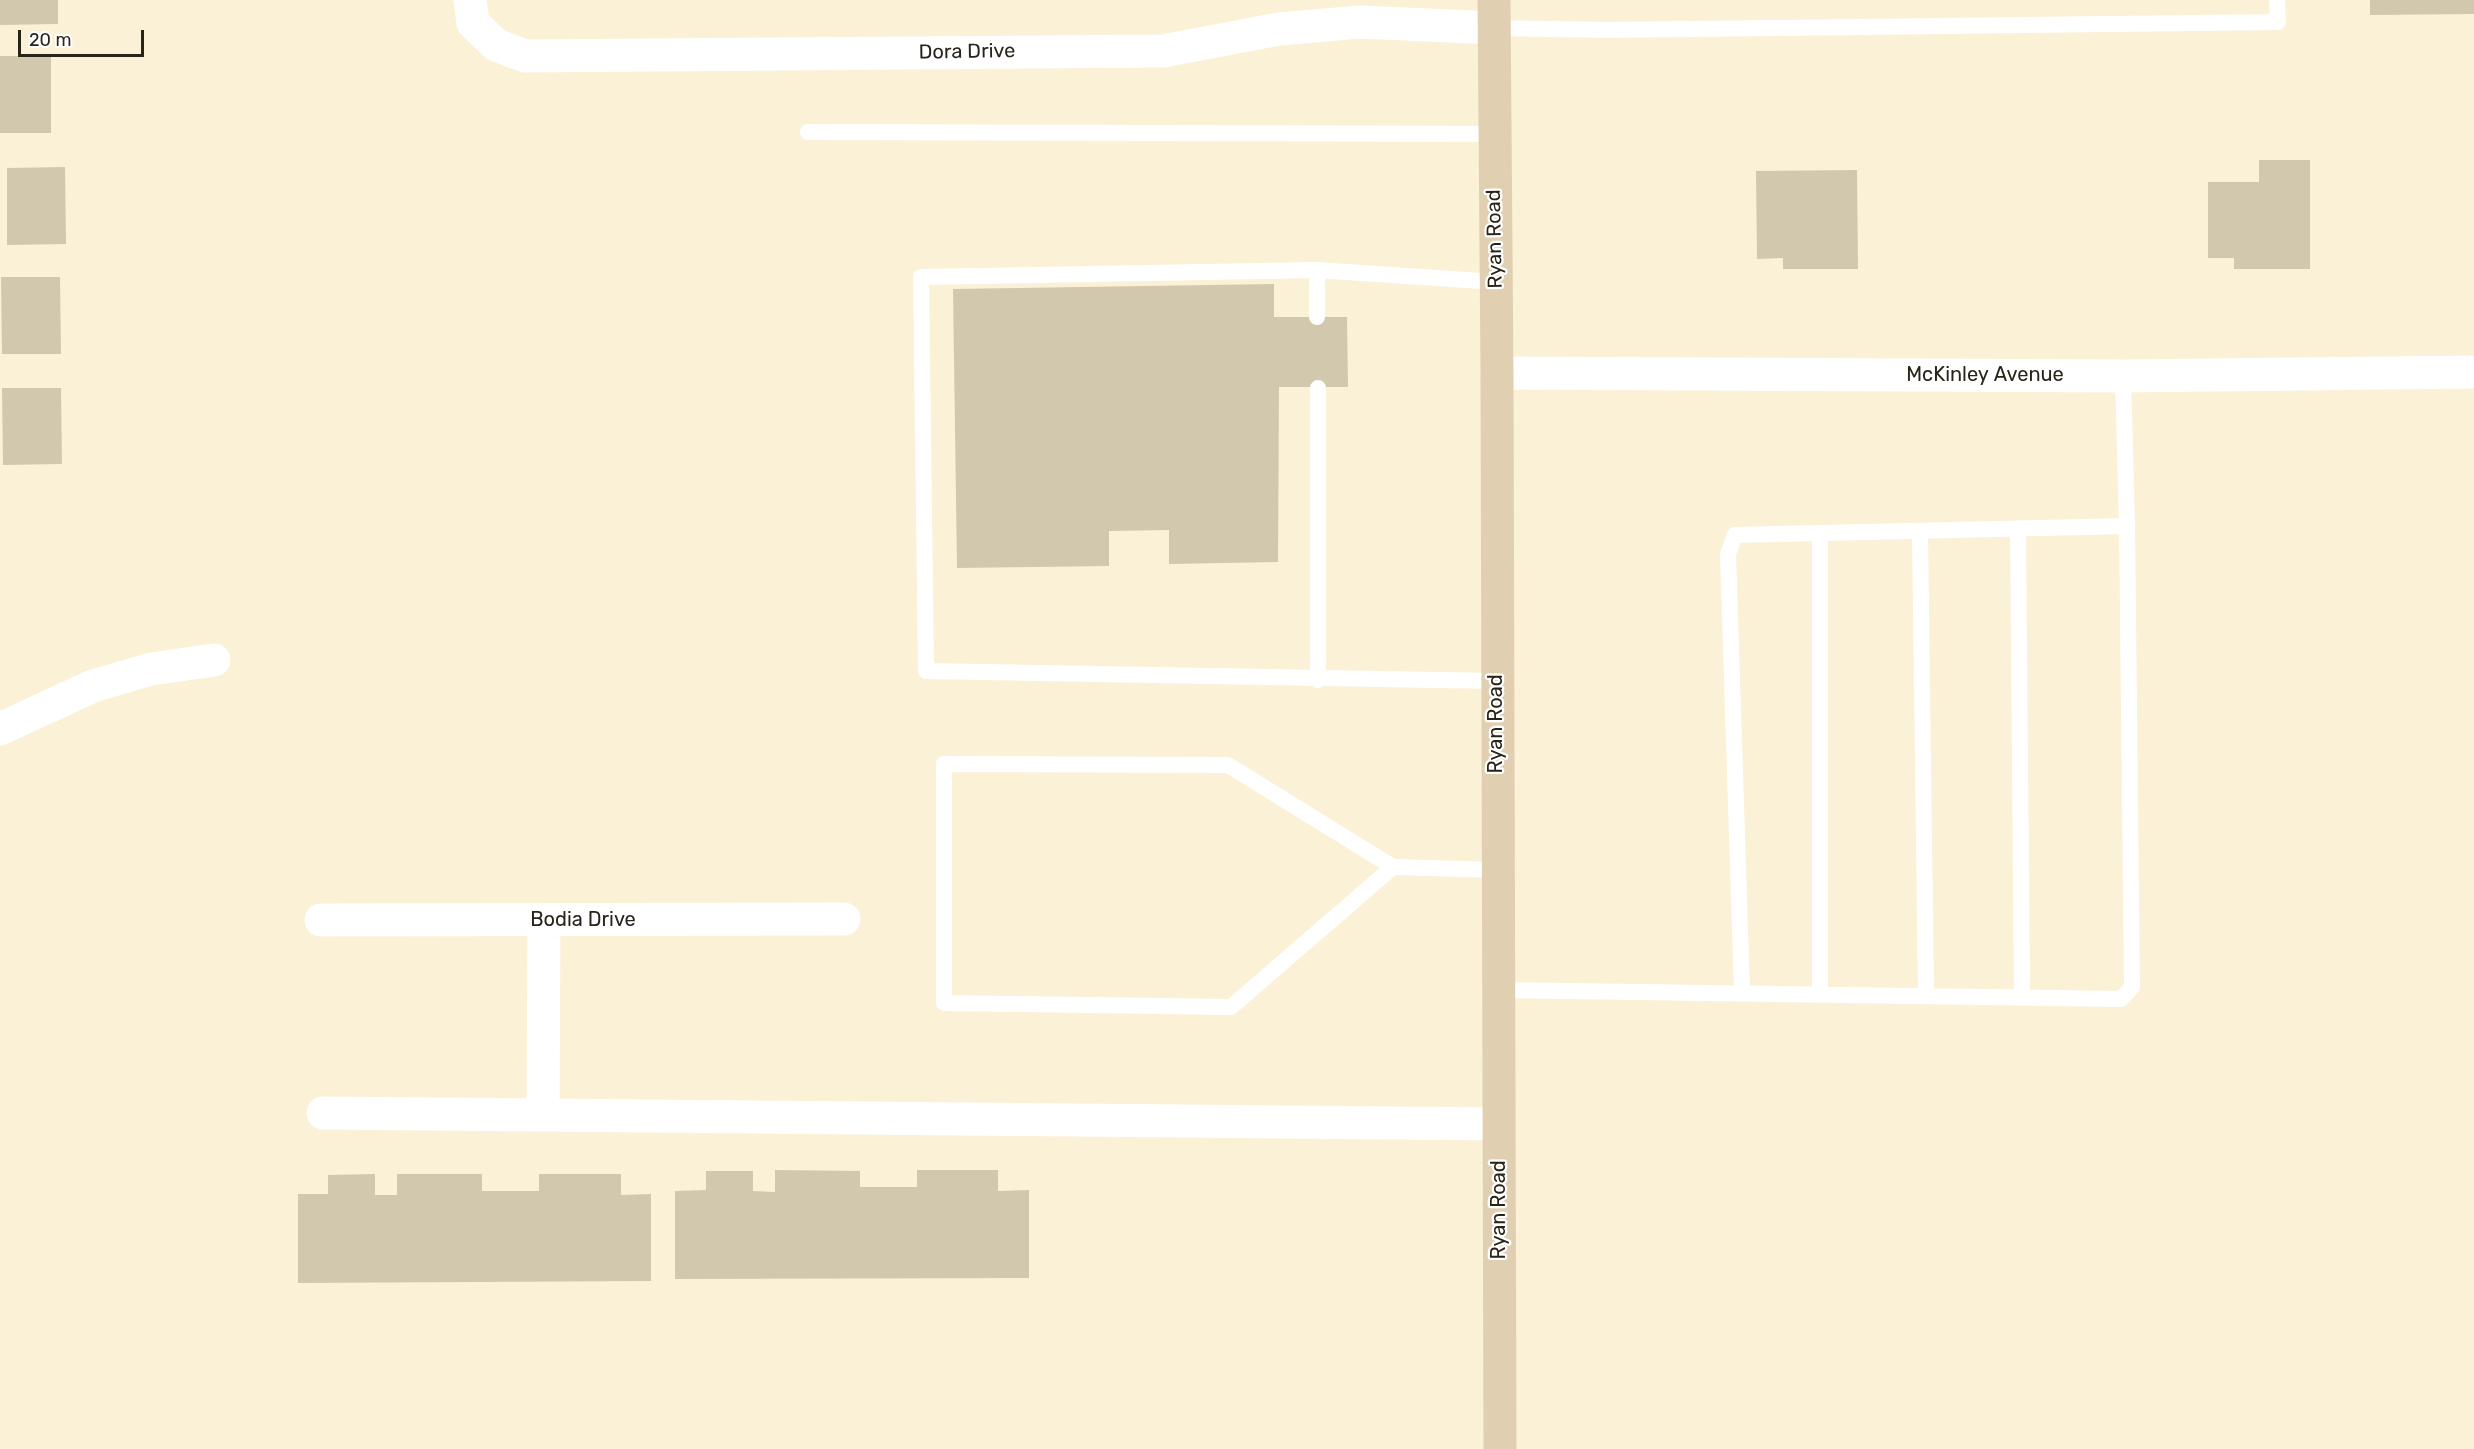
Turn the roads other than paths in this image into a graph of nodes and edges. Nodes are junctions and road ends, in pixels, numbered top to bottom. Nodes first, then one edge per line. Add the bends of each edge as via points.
1 (470, 0) edge
2 (2277, 0) edge
3 (1494, 14) edge
4 (808, 132) dead end
5 (1494, 134) junction
6 (1317, 270) junction
7 (1496, 282) junction
8 (1317, 317) dead end
9 (2474, 372) edge
10 (1497, 374) junction
11 (2123, 376) junction
12 (1318, 388) dead end
13 (2127, 526) junction
14 (2018, 529) junction
15 (1920, 531) junction
16 (1820, 533) junction
17 (214, 660) dead end
18 (1318, 680) junction
19 (1496, 681) junction
20 (0, 729) edge
21 (1393, 867) junction
22 (1497, 870) junction
23 (844, 919) dead end
24 (321, 920) dead end
25 (544, 920) junction
26 (1499, 990) junction
27 (1742, 992) junction
28 (1820, 993) junction
29 (1926, 995) junction
30 (2022, 997) junction
31 (323, 1113) dead end
32 (543, 1115) junction
33 (1498, 1124) junction
34 (1500, 1449) edge

1 - 3 street, Dora Drive via 472,23 496,45 525,56 1163,51 1279,29
2 - 3 lane via 2278,22 1607,30
3 - 5 main road, Ryan Road
4 - 5 lane
5 - 7 main road, Ryan Road
6 - 7 lane
6 - 8 lane
6 - 18 lane via 921,277 926,671
7 - 10 main road, Ryan Road
9 - 11 street, McKinley Avenue
10 - 11 street, McKinley Avenue
10 - 19 main road, Ryan Road
11 - 13 lane
12 - 18 lane
13 - 14 lane
13 - 30 lane via 2132,987 2121,999
14 - 15 lane
14 - 30 lane
15 - 16 lane
15 - 29 lane
16 - 27 lane via 1736,535 1728,554
16 - 28 lane
17 - 20 street via 151,669 93,686
18 - 19 lane
19 - 22 main road, Ryan Road
21 - 21 lane via 1228,765 944,764 944,1003 1231,1007
21 - 22 lane
22 - 26 main road, Ryan Road
23 - 25 street, Bodia Drive
24 - 25 street, Bodia Drive
25 - 32 street
26 - 27 lane
26 - 33 main road, Ryan Road
27 - 28 lane
28 - 29 lane
29 - 30 lane
31 - 32 street
32 - 33 street
33 - 34 main road, Ryan Road

